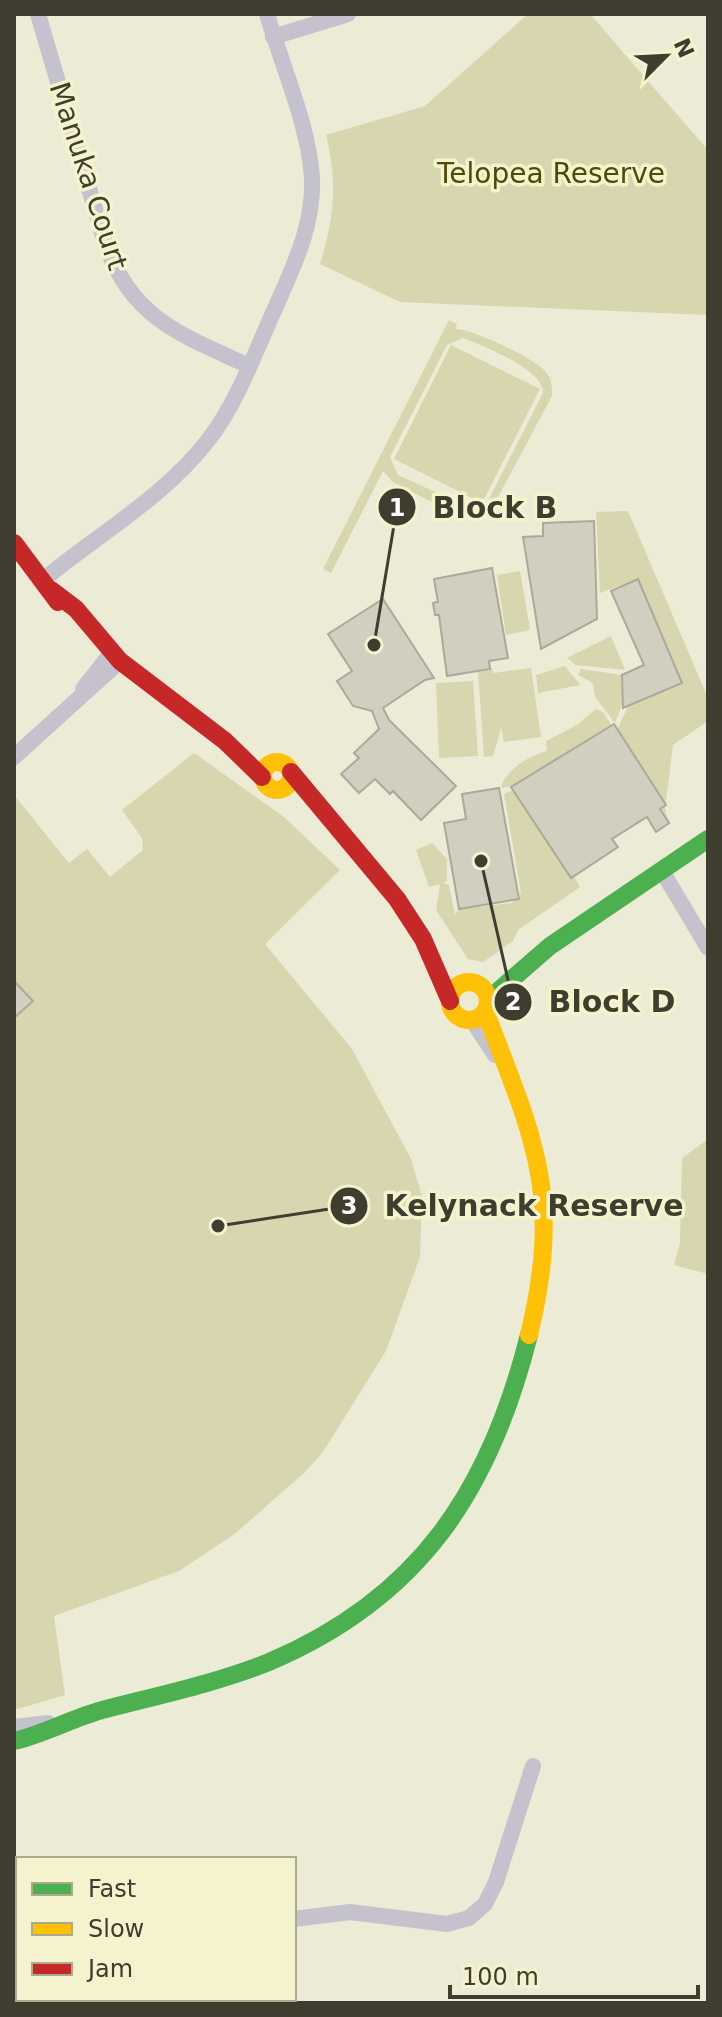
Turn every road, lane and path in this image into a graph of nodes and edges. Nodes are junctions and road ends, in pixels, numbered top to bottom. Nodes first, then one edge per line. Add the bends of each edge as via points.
1 (38, 14) edge
2 (267, 14) edge
3 (348, 14) edge
4 (273, 37) junction
5 (249, 366) junction
6 (14, 543) edge
7 (48, 585) junction
8 (113, 654) junction
9 (225, 741) junction
10 (14, 757) edge
11 (284, 767) junction
12 (262, 777) junction
13 (279, 790) junction
14 (319, 809) junction
15 (708, 839) edge
16 (657, 874) junction
17 (423, 939) junction
18 (704, 943) edge
19 (550, 946) junction
20 (471, 982) junction
21 (450, 1001) junction
22 (482, 1010) junction
23 (67, 1721) junction
24 (14, 1727) edge
25 (14, 1741) edge
26 (533, 1766) dead end
27 (296, 1919) edge

1 - 5 street, Manuka Court via 118,275 156,320
2 - 4 street
3 - 4 street
4 - 5 street via 310,160 311,210 295,264
5 - 7 street via 199,452
6 - 7 street
7 - 8 street
8 - 9 street
8 - 10 street via 94,670 76,700
9 - 11 street
9 - 12 street
11 - 12 street via 268,765
11 - 13 street via 288,785
11 - 14 street
12 - 13 street via 268,787
13 - 14 street
14 - 17 street via 378,874
15 - 16 street
16 - 18 street
16 - 19 street
17 - 20 street
17 - 21 street
19 - 20 street
19 - 22 street
20 - 21 street via 454,988
20 - 22 street
21 - 22 street via 454,1013
22 - 23 street via 532,1132 547,1227 543,1275 504,1424 463,1506 434,1546 390,1590 329,1633 246,1669
23 - 24 street
23 - 25 street
26 - 27 street via 496,1882 485,1904 469,1918 447,1924 350,1912

